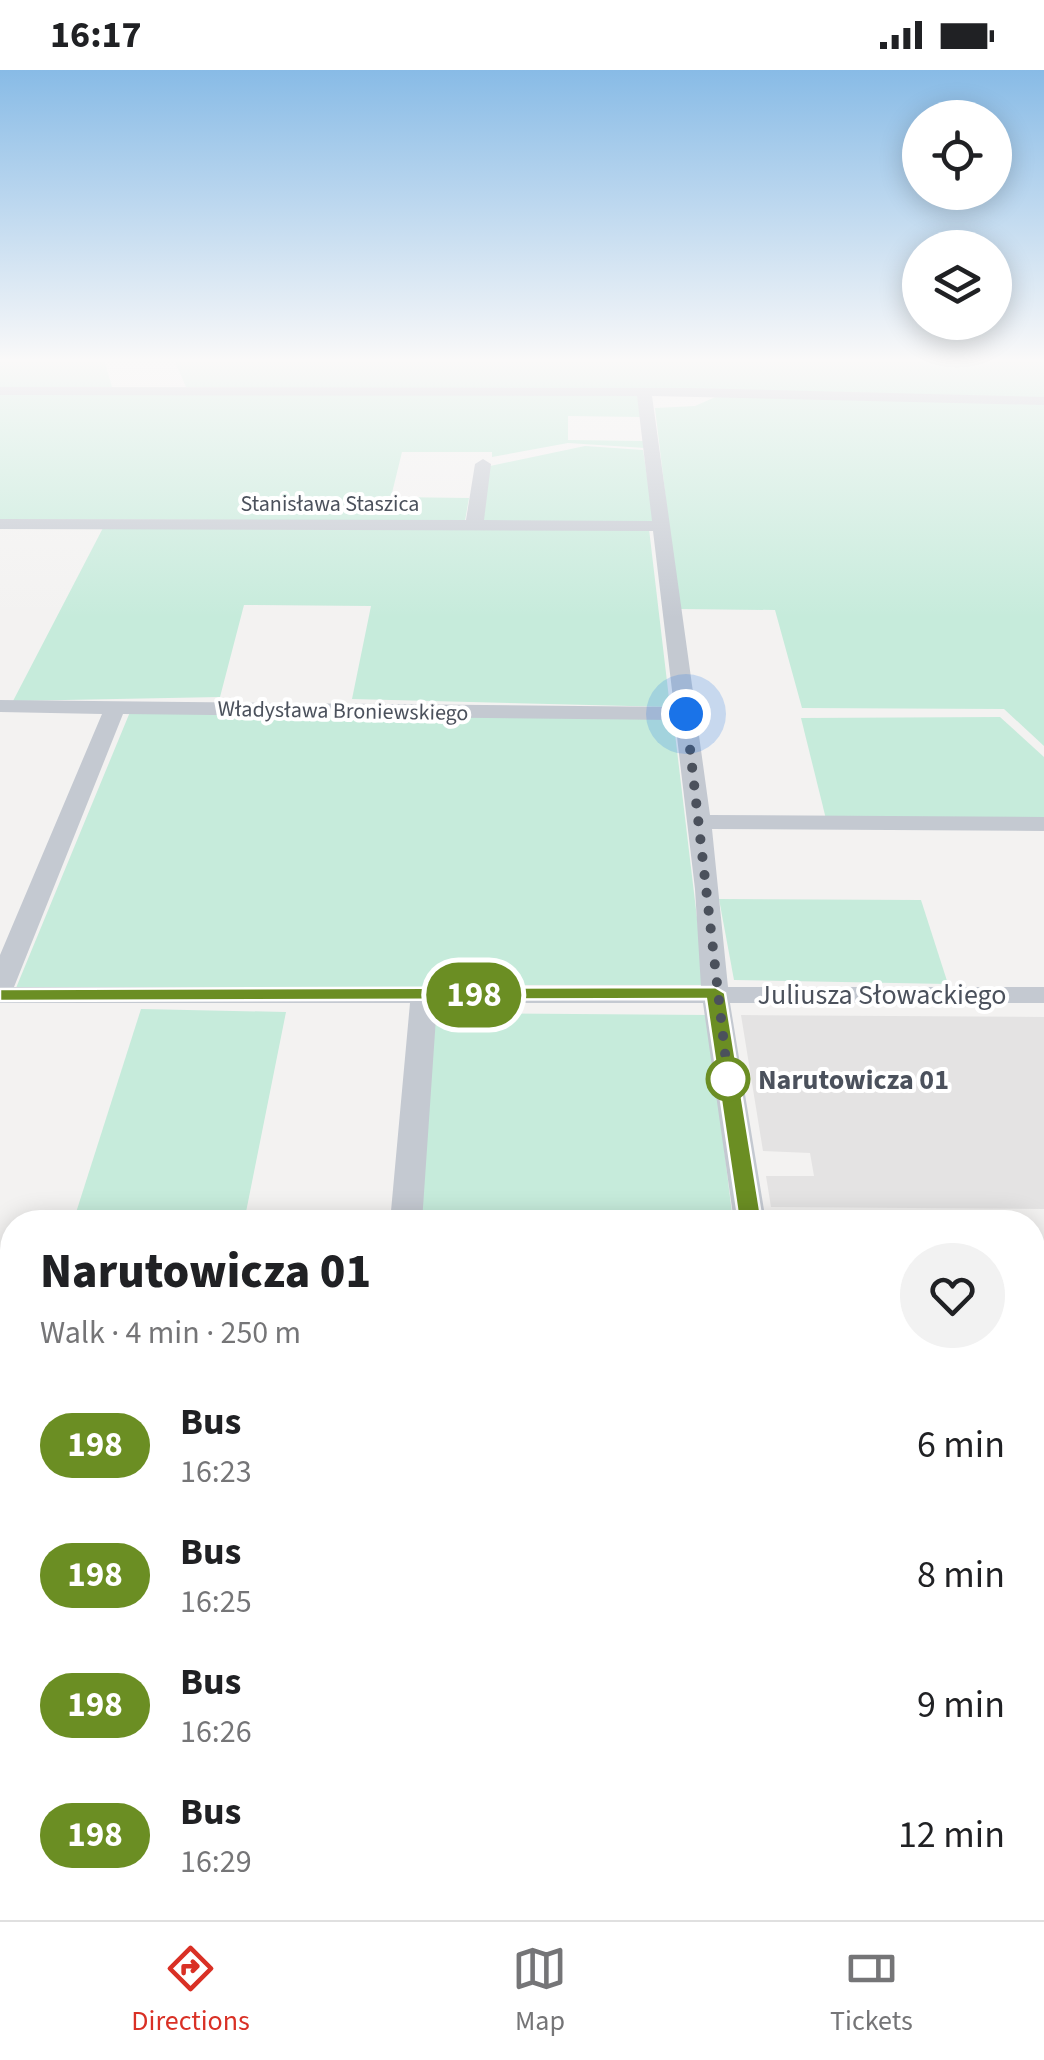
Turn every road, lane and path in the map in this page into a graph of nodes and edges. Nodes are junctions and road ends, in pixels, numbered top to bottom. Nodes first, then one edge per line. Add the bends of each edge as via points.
1 (650, 445) edge
2 (483, 464) dead end
3 (0, 524) edge
4 (474, 526) junction
5 (660, 526) junction
6 (0, 706) edge
7 (115, 707) junction
8 (686, 714) junction
9 (699, 822) junction
10 (1044, 824) edge
11 (0, 992) edge
12 (715, 993) junction
13 (1044, 995) edge
14 (424, 996) junction
15 (407, 1210) edge
16 (748, 1210) edge

1 - 5 street
2 - 4 street
3 - 4 street, Stanisława Staszica
4 - 5 street, Stanisława Staszica
5 - 8 street
6 - 7 street, Władysława Broniewskiego
7 - 8 street, Władysława Broniewskiego
7 - 11 street
8 - 9 street
9 - 10 street
9 - 12 street
11 - 14 street, Juliusza Słowackiego
12 - 13 street, Juliusza Słowackiego
12 - 14 street, Juliusza Słowackiego
12 - 16 street
14 - 15 street

